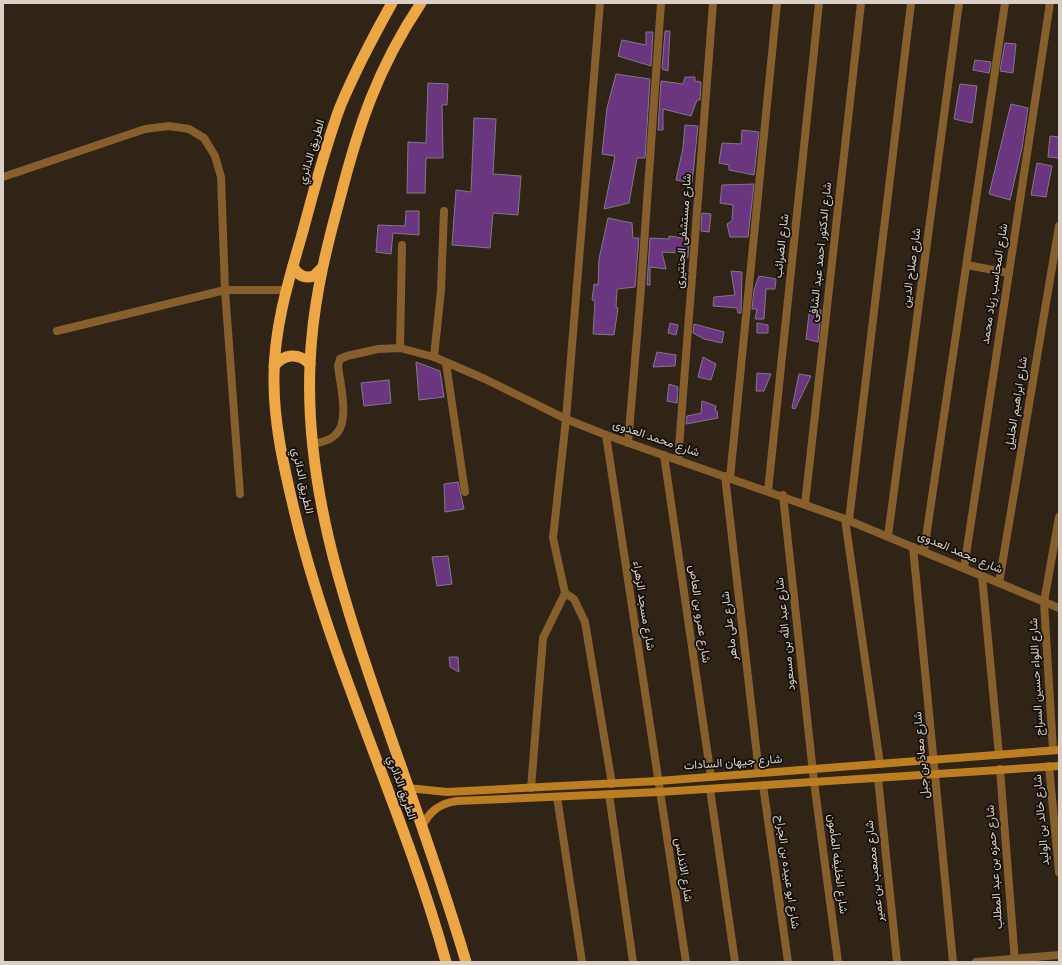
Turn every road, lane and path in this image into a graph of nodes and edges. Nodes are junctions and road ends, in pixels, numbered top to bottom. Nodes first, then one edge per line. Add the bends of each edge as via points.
1 (392, 3) edge
2 (421, 3) edge
3 (600, 3) edge
4 (661, 3) edge
5 (713, 3) edge
6 (777, 3) edge
7 (819, 3) edge
8 (861, 3) edge
9 (911, 3) edge
10 (959, 3) edge
11 (1005, 3) edge
12 (1050, 3) edge
13 (3, 177) edge
14 (444, 211) dead end
15 (1059, 226) edge
16 (402, 245) dead end
17 (967, 265) junction
18 (293, 266) junction
19 (321, 268) junction
20 (1009, 273) junction
21 (225, 290) junction
22 (287, 290) junction
23 (57, 331) dead end
24 (400, 348) junction
25 (434, 357) junction
26 (310, 364) junction
27 (446, 364) junction
28 (274, 366) junction
29 (566, 419) junction
30 (606, 435) junction
31 (628, 443) junction
32 (314, 444) junction
33 (664, 455) junction
34 (678, 460) junction
35 (727, 477) junction
36 (768, 491) junction
37 (465, 492) dead end
38 (240, 494) dead end
39 (783, 495) junction
40 (805, 504) junction
41 (1059, 517) edge
42 (847, 520) junction
43 (888, 536) junction
44 (913, 547) junction
45 (924, 551) junction
46 (964, 568) junction
47 (982, 576) junction
48 (999, 583) junction
49 (565, 593) junction
50 (1044, 602) junction
51 (1059, 608) edge
52 (1056, 750) edge
53 (999, 755) junction
54 (934, 760) junction
55 (880, 764) junction
56 (1049, 766) junction
57 (1059, 766) edge
58 (813, 769) junction
59 (1000, 769) junction
60 (759, 774) junction
61 (936, 774) junction
62 (711, 777) junction
63 (878, 778) junction
64 (658, 781) junction
65 (814, 782) junction
66 (612, 784) junction
67 (763, 785) junction
68 (408, 788) junction
69 (531, 788) junction
70 (710, 788) junction
71 (659, 792) junction
72 (609, 794) junction
73 (557, 797) junction
74 (422, 827) junction
75 (1059, 872) edge
76 (1059, 955) edge
77 (1015, 960) edge
78 (446, 962) edge
79 (466, 962) edge
80 (582, 962) edge
81 (634, 962) edge
82 (686, 962) edge
83 (734, 962) edge
84 (788, 962) edge
85 (838, 962) edge
86 (897, 962) edge
87 (953, 962) edge
88 (976, 962) edge

1 - 18 highway, الطريق الدائري via 365,51 340,109
2 - 19 highway, الطريق الدائري via 387,60 365,111
3 - 29 street
4 - 31 street
5 - 34 street, شارع مستشفى الحنتيرى
6 - 35 street, شارع على ماهر
7 - 36 street, شارع الضرائب
8 - 40 street, شارع الدكتور احمد عبد الشافى
9 - 42 street
10 - 43 street, شارع صلاح الدين
11 - 17 street
12 - 20 street, شارع المحاسب زياد محمد
13 - 21 street via 145,129 168,126 189,129 204,138 208,144 215,156 221,177
14 - 25 street via 441,290
15 - 48 street, شارع ابراهيم الخليل
16 - 24 street
17 - 20 street
17 - 45 street
18 - 19 highway via 299,275 304,277 314,276
18 - 22 highway, الطريق الدائري
19 - 26 highway, الطريق الدائري
20 - 46 street, شارع المحاسب زياد محمد
21 - 22 street
21 - 23 street
21 - 38 street
22 - 28 highway, الطريق الدائري via 278,328
24 - 25 street, شارع محمد العدوى
24 - 32 street, شارع محمد العدوى via 378,349 340,359 338,366 344,418 342,425 335,436
25 - 27 street, شارع محمد العدوى
26 - 28 highway via 300,357 288,356
26 - 32 highway, الطريق الدائري
27 - 29 street, شارع محمد العدوى via 485,379
27 - 37 street
28 - 78 highway, الطريق الدائري via 274,400 282,452 311,577 395,810
29 - 30 street, شارع محمد العدوى
29 - 49 street via 554,538
30 - 31 street, شارع محمد العدوى
30 - 64 street, شارع مسجد الزهراء
31 - 33 street, شارع محمد العدوى
32 - 68 highway, الطريق الدائري via 323,515 336,573
33 - 34 street, شارع محمد العدوى
33 - 62 street, شارع عمرو بن العاص
34 - 35 street, شارع محمد العدوى
35 - 36 street, شارع محمد العدوى
35 - 60 street, شارع على ماهر
36 - 39 street, شارع محمد العدوى
39 - 40 street, شارع محمد العدوى
39 - 58 street, شارع عبد الله بن مسعود
40 - 42 street, شارع محمد العدوى
41 - 50 street, شارع اللواء حسين السراج
42 - 43 street, شارع محمد العدوى
42 - 55 street
43 - 44 street, شارع محمد العدوى
44 - 45 street, شارع محمد العدوى
44 - 54 street, شارع معاذ بن جبل
45 - 46 street, شارع محمد العدوى
46 - 47 street, شارع محمد العدوى
47 - 48 street, شارع محمد العدوى
47 - 53 street
48 - 50 street, شارع محمد العدوى
49 - 66 street via 574,599 585,622
49 - 69 street via 543,638
50 - 51 street, شارع محمد العدوى
50 - 52 street, شارع اللواء حسين السراج
52 - 53 main road, شارع جيهان السادات
53 - 54 main road, شارع جيهان السادات
54 - 55 main road, شارع جيهان السادات
54 - 61 street, شارع معاذ بن جبل
55 - 58 main road, شارع جيهان السادات
56 - 57 main road, شارع جيهان السادات
56 - 59 main road, شارع جيهان السادات
56 - 75 street, شارع خالد بن الوليد
58 - 60 main road, شارع جيهان السادات
58 - 65 street, شارع الخليفه المأمون
59 - 61 main road, شارع جيهان السادات
59 - 77 street, شارع حمزه بن عبد المطلب
60 - 62 main road, شارع جيهان السادات
61 - 63 main road, شارع جيهان السادات
61 - 87 street, شارع معاذ بن جبل
62 - 64 main road, شارع جيهان السادات
63 - 65 main road, شارع جيهان السادات
63 - 86 street, شارع مصعب بن عمير
64 - 66 main road, شارع جيهان السادات
64 - 71 street, شارع الاندلس
65 - 67 main road, شارع جيهان السادات
65 - 85 street, شارع الخليفه المأمون
66 - 69 main road, شارع جيهان السادات
67 - 70 main road, شارع جيهان السادات
67 - 84 street, شارع ابو عبيده بن الجراح
68 - 69 main road, شارع جيهان السادات via 446,792
68 - 74 highway, الطريق الدائري
70 - 71 main road, شارع جيهان السادات
70 - 83 street
71 - 72 main road, شارع جيهان السادات
71 - 82 street, شارع الاندلس
72 - 73 main road, شارع جيهان السادات
72 - 81 street
73 - 74 main road, شارع جيهان السادات via 448,802 432,811
73 - 80 street
74 - 79 highway, الطريق الدائري
76 - 77 street
77 - 88 street

